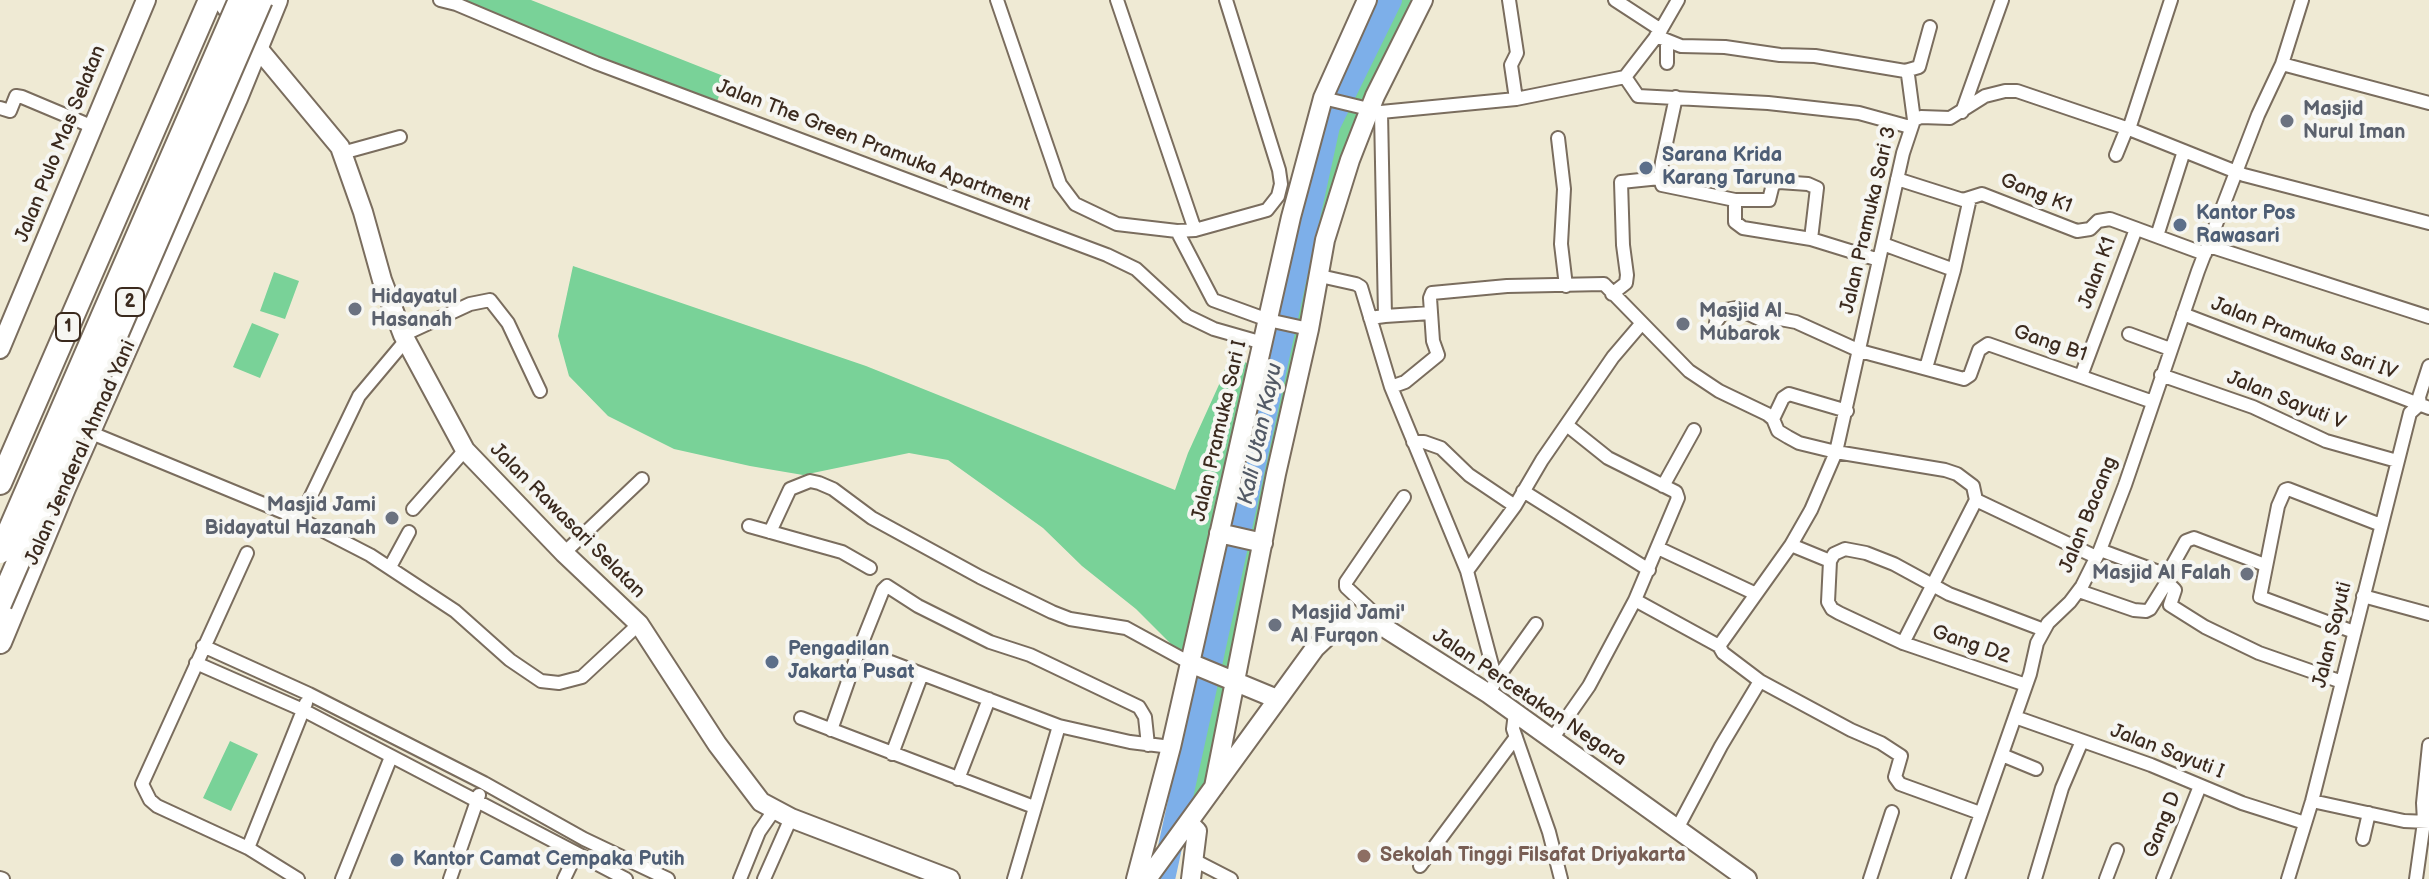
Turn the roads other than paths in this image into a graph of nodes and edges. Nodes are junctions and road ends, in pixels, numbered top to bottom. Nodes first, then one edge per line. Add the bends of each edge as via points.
1 (146, 0) edge
2 (210, 0) edge
3 (221, 0) edge
4 (240, 0) edge
5 (261, 0) edge
6 (276, 0) edge
7 (440, 0) edge
8 (997, 0) edge
9 (1117, 0) edge
10 (1226, 0) edge
11 (1367, 0) edge
12 (1423, 0) edge
13 (1509, 0) edge
14 (1615, 0) edge
15 (1678, 0) edge
16 (2002, 0) edge
17 (2171, 0) edge
18 (2302, 0) edge
19 (454, 2) edge
20 (1930, 27) dead end
21 (1661, 36) junction
22 (258, 47) junction
23 (1667, 63) dead end
24 (2282, 64) junction
25 (1905, 71) junction
26 (179, 72) junction
27 (1625, 77) junction
28 (1676, 97) junction
29 (236, 98) junction
30 (1325, 98) junction
31 (1516, 99) junction
32 (2429, 103) edge
33 (0, 108) edge
34 (1962, 112) junction
35 (1372, 117) junction
36 (1912, 123) junction
37 (91, 126) junction
38 (2128, 129) junction
39 (400, 137) dead end
40 (1558, 138) dead end
41 (2184, 151) junction
42 (342, 153) junction
43 (2116, 155) dead end
44 (2238, 173) junction
45 (1660, 178) junction
46 (1897, 179) junction
47 (1970, 198) junction
48 (1735, 200) junction
49 (2429, 223) edge
50 (2136, 229) junction
51 (1195, 230) junction
52 (1177, 231) junction
53 (2157, 236) junction
54 (1811, 239) junction
55 (1883, 244) junction
56 (2207, 250) junction
57 (1879, 260) junction
58 (1954, 270) junction
59 (1320, 276) junction
60 (1566, 286) junction
61 (1612, 294) junction
62 (1431, 313) junction
63 (2183, 314) junction
64 (1385, 316) junction
65 (2429, 317) edge
66 (1370, 318) junction
67 (6, 319) edge
68 (1273, 321) junction
69 (1716, 322) dead end
70 (1642, 323) junction
71 (1304, 328) junction
72 (2129, 334) dead end
73 (405, 338) junction
74 (1, 343) edge
75 (1263, 343) junction
76 (2170, 349) junction
77 (1860, 351) junction
78 (2429, 366) edge
79 (1926, 368) junction
80 (2161, 375) junction
81 (2081, 376) junction
82 (1391, 387) junction
83 (540, 391) dead end
84 (2153, 402) junction
85 (2424, 406) edge
86 (1847, 411) junction
87 (1773, 419) junction
88 (1568, 426) junction
89 (1694, 430) dead end
90 (89, 432) junction
91 (1413, 442) junction
92 (465, 450) junction
93 (1836, 452) junction
94 (2397, 461) junction
95 (642, 479) dead end
96 (0, 483) edge
97 (1663, 486) junction
98 (1523, 491) junction
99 (1404, 497) dead end
100 (1976, 500) junction
101 (1515, 506) junction
102 (413, 509) dead end
103 (300, 519) junction
104 (2381, 525) junction
105 (749, 526) dead end
106 (409, 532) dead end
107 (770, 532) junction
108 (1222, 534) junction
109 (1261, 542) junction
110 (1791, 545) junction
111 (1658, 548) junction
112 (0, 552) edge
113 (247, 553) dead end
114 (564, 553) junction
115 (2098, 553) junction
116 (1830, 561) junction
117 (2265, 565) junction
118 (390, 567) junction
119 (870, 568) dead end
120 (1649, 570) junction
121 (1467, 571) junction
122 (2167, 580) junction
123 (1933, 585) junction
124 (2079, 591) junction
125 (1756, 594) junction
126 (2363, 596) junction
127 (1635, 600) junction
128 (0, 604) edge
129 (2429, 613) edge
130 (639, 624) junction
131 (1536, 624) dead end
132 (1385, 628) junction
133 (2044, 630) junction
134 (2354, 632) junction
135 (0, 642) edge
136 (1903, 643) junction
137 (203, 646) junction
138 (1719, 646) junction
139 (859, 650) junction
140 (196, 663) junction
141 (1193, 664) junction
142 (922, 674) junction
143 (1229, 678) junction
144 (1760, 681) junction
145 (2342, 682) junction
146 (2026, 685) junction
147 (1493, 687) junction
148 (309, 694) junction
149 (989, 699) junction
150 (1277, 699) junction
151 (303, 710) junction
152 (1515, 713) junction
153 (2015, 717) junction
154 (801, 718) dead end
155 (1059, 726) junction
156 (831, 730) junction
157 (1516, 737) junction
158 (1552, 739) junction
159 (2082, 741) junction
160 (1148, 745) junction
161 (2429, 745) edge
162 (1171, 747) junction
163 (892, 754) junction
164 (2002, 755) junction
165 (391, 757) junction
166 (2036, 769) dead end
167 (958, 779) junction
168 (484, 783) junction
169 (2200, 786) junction
170 (1214, 787) junction
171 (477, 800) junction
172 (2312, 801) junction
173 (1034, 807) junction
174 (776, 810) junction
175 (1892, 812) dead end
176 (1980, 813) junction
177 (2369, 813) junction
178 (2426, 822) edge
179 (1189, 823) junction
180 (2305, 823) junction
181 (1678, 827) junction
182 (2363, 839) dead end
183 (248, 848) junction
184 (2117, 850) dead end
185 (576, 854) junction
186 (1420, 866) dead end
187 (1192, 870) edge
188 (298, 879) edge
189 (342, 879) edge
190 (450, 879) edge
191 (564, 879) edge
192 (626, 879) edge
193 (668, 879) edge
194 (740, 879) edge
195 (764, 879) edge
196 (950, 879) edge
197 (1014, 879) edge
198 (1143, 879) edge
199 (1231, 879) edge
200 (1561, 879) edge
201 (1747, 879) edge
202 (1870, 879) edge
203 (1958, 879) edge
204 (2035, 879) edge
205 (2106, 879) edge
206 (2163, 879) edge
207 (2288, 879) edge
208 (2416, 879) edge

1 - 37 street, Jalan Pulo Mas Selatan
2 - 26 highway, 1
3 - 22 street, Jalan Rawasari Selatan
4 - 112 highway, 2, bridge
5 - 128 highway, 2, bridge
6 - 22 highway, Jalan Jenderal Ahmad Yani
7 - 19 street, Jalan The Green Pramuka Apartment
8 - 52 street via 1060,184 1075,204 1117,224
9 - 51 street
10 - 51 street via 1281,184 1267,210
11 - 30 street, Jalan Pramuka Sari I
12 - 35 street
13 - 31 street via 1517,53 1511,65
14 - 21 street
15 - 21 street
16 - 34 street
17 - 38 street
18 - 24 street
19 - 75 street, Jalan The Green Pramuka Apartment via 596,63 1107,255 1136,269 1187,316
20 - 25 street via 1919,67
21 - 23 street
21 - 25 street via 1681,46 1815,56
21 - 27 street
22 - 26 highway
22 - 29 highway, Jalan Jenderal Ahmad Yani
22 - 42 street, Jalan Rawasari Selatan
24 - 32 street
24 - 44 street, Jalan Bacang
25 - 36 street
26 - 29 highway
26 - 96 highway, 1
27 - 28 street via 1638,96
27 - 31 street
28 - 36 street via 1859,113
28 - 45 street
29 - 90 highway, Jalan Jenderal Ahmad Yani
30 - 35 street
30 - 68 street, Jalan Pramuka Sari I via 1287,231
31 - 35 street
33 - 37 street via 10,111 16,96 22,97
34 - 36 street, Jalan Pramuka Sari 3
34 - 38 street, Jalan Pramuka Sari 3 via 1985,96 2017,91
35 - 59 street via 1325,240
35 - 64 street
36 - 46 street, Jalan Pramuka Sari 3
37 - 67 street, Jalan Pulo Mas Selatan
38 - 41 street, Jalan Pramuka Sari 3
38 - 43 street
39 - 42 street
40 - 60 street
41 - 44 street
41 - 53 street
42 - 73 street, Jalan Rawasari Selatan
44 - 49 street
44 - 56 street, Jalan Bacang
45 - 48 street via 1665,187
45 - 61 street via 1621,182 1627,275 1626,283
46 - 47 street, Gang K1
46 - 55 street, Jalan Pramuka Sari 3
47 - 50 street, Gang K1 via 1982,194 2077,231 2104,219
47 - 58 street
48 - 54 street via 1735,222 1743,228
48 - 54 street via 1769,200 1773,184 1779,182 1817,188
50 - 53 street, Gang K1
50 - 81 street, Jalan K1
51 - 52 street
52 - 68 street via 1213,300
53 - 56 street, Gang K1
54 - 57 street
55 - 57 street, Jalan Pramuka Sari 3
55 - 58 street
56 - 63 street, Jalan Bacang
56 - 65 street
57 - 77 street, Jalan Pramuka Sari 3
58 - 79 street
59 - 66 street via 1361,287
59 - 71 street
60 - 61 street via 1601,283
60 - 62 street via 1436,291 1430,295
61 - 70 street
62 - 64 street
62 - 82 street via 1438,355
63 - 76 street, Jalan Bacang
63 - 85 street, Jalan Pramuka Sari IV
64 - 66 street
66 - 82 street
67 - 74 street, Jalan Pulo Mas Selatan
68 - 71 street
68 - 75 street, Jalan Pramuka Sari I
69 - 77 street, Gang B1 via 1725,310 1736,308 1771,323 1796,322
70 - 87 street via 1689,371
70 - 88 street
71 - 109 street
72 - 76 street
73 - 83 street via 470,304 490,300 508,323
73 - 92 street, Jalan Rawasari Selatan
73 - 103 street via 359,396
75 - 108 street, Jalan Pramuka Sari I
76 - 80 street, Jalan Bacang
77 - 79 street, Gang B1
77 - 86 street, Jalan Pramuka Sari 3
78 - 85 street, Jalan Pramuka Sari IV via 2419,397
79 - 81 street, Gang B1 via 1968,378 1979,350 1988,344
80 - 84 street, Jalan Bacang
80 - 94 street, Jalan Sayuti V via 2253,407 2326,441
81 - 84 street, Gang B1
82 - 91 street
84 - 115 street, Jalan Bacang
85 - 94 street, Jalan Sayuti via 2410,413
86 - 87 street via 1787,394
86 - 93 street, Jalan Pramuka Sari 3
87 - 93 street via 1778,431 1799,443
88 - 97 street via 1608,458
88 - 98 street
89 - 97 street
90 - 103 street
90 - 135 highway, Jalan Jenderal Ahmad Yani
91 - 101 street via 1441,448
91 - 121 street
92 - 102 street
92 - 114 street, Jalan Rawasari Selatan
93 - 100 street via 1957,474 1973,486
93 - 110 street, Jalan Pramuka Sari 3
94 - 104 street, Jalan Sayuti
95 - 114 street
97 - 111 street via 1678,498
98 - 101 street
98 - 120 street
99 - 132 street via 1346,582
100 - 115 street
100 - 123 street
101 - 121 street
103 - 118 street
104 - 117 street via 2286,489
104 - 126 street, Jalan Sayuti
105 - 107 street
106 - 118 street
107 - 119 street via 842,552
107 - 141 street via 790,489 819,483 872,518 1028,600 1070,619 1126,628
108 - 109 street
108 - 141 street, Jalan Pramuka Sari I
109 - 143 street
110 - 116 street
110 - 125 street, Jalan Pramuka Sari 3
111 - 120 street
111 - 125 street
113 - 137 street
114 - 130 street, Jalan Rawasari Selatan
115 - 122 street
115 - 124 street, Jalan Bacang
116 - 123 street via 1839,551 1853,549
116 - 136 street, Gang D2 via 1827,592 1832,609
117 - 122 street via 2190,538
117 - 134 street via 2261,599
118 - 130 street via 455,611 541,681 582,677
120 - 127 street
121 - 147 street
122 - 124 street via 2146,611
122 - 145 street via 2175,589 2171,606 2205,627 2259,653
123 - 133 street
123 - 136 street
124 - 133 street, Jalan Bacang
125 - 138 street, Jalan Pramuka Sari 3
126 - 129 street
126 - 134 street, Jalan Sayuti
127 - 138 street
127 - 158 street via 1589,686
130 - 174 street, Jalan Rawasari Selatan via 717,744
131 - 147 street
132 - 147 street, Jalan Percetakan Negara
132 - 150 street via 1363,625 1333,631
133 - 146 street, Jalan Bacang
134 - 145 street, Jalan Sayuti
136 - 146 street, Gang D2
137 - 140 street
137 - 148 street
138 - 144 street
139 - 142 street
139 - 156 street
139 - 160 street via 883,590 891,587 990,642 1030,655 1139,707
140 - 151 street
140 - 183 street via 142,784 157,806
141 - 143 street
141 - 162 street, Jalan Pramuka Sari I
142 - 149 street
142 - 163 street
143 - 150 street
143 - 170 street
144 - 176 street via 1901,756 1895,777 1900,784
144 - 181 street
145 - 172 street, Jalan Sayuti
146 - 153 street, Jalan Bacang
147 - 152 street, Jalan Percetakan Negara
148 - 151 street
148 - 168 street
149 - 155 street
149 - 167 street
150 - 170 street
151 - 165 street
151 - 183 street
152 - 157 street
152 - 158 street, Jalan Percetakan Negara
153 - 159 street, Jalan Sayuti I
153 - 164 street, Jalan Bacang
154 - 156 street
155 - 160 street
155 - 173 street
156 - 163 street
157 - 186 street
157 - 200 street
158 - 181 street, Jalan Percetakan Negara
159 - 169 street, Jalan Sayuti I
159 - 204 street
160 - 162 street
161 - 178 street
162 - 198 street, Jalan Pramuka Sari I
163 - 167 street
164 - 166 street
164 - 176 street, Jalan Bacang
165 - 171 street
165 - 189 street
167 - 173 street
168 - 171 street
168 - 193 street
169 - 180 street, Jalan Sayuti I
169 - 206 street, Gang D
170 - 179 street
171 - 185 street
171 - 190 street
172 - 177 street
172 - 180 street, Jalan Sayuti
173 - 197 street
174 - 194 street via 759,832
174 - 195 street
174 - 196 street
175 - 202 street
176 - 203 street, Jalan Bacang
177 - 178 street
177 - 182 street
178 - 208 street
179 - 187 street via 1197,831
179 - 198 street
180 - 207 street, Jalan Sayuti
181 - 201 street, Jalan Percetakan Negara
183 - 188 street
184 - 205 street
185 - 191 street
185 - 192 street
187 - 199 street

